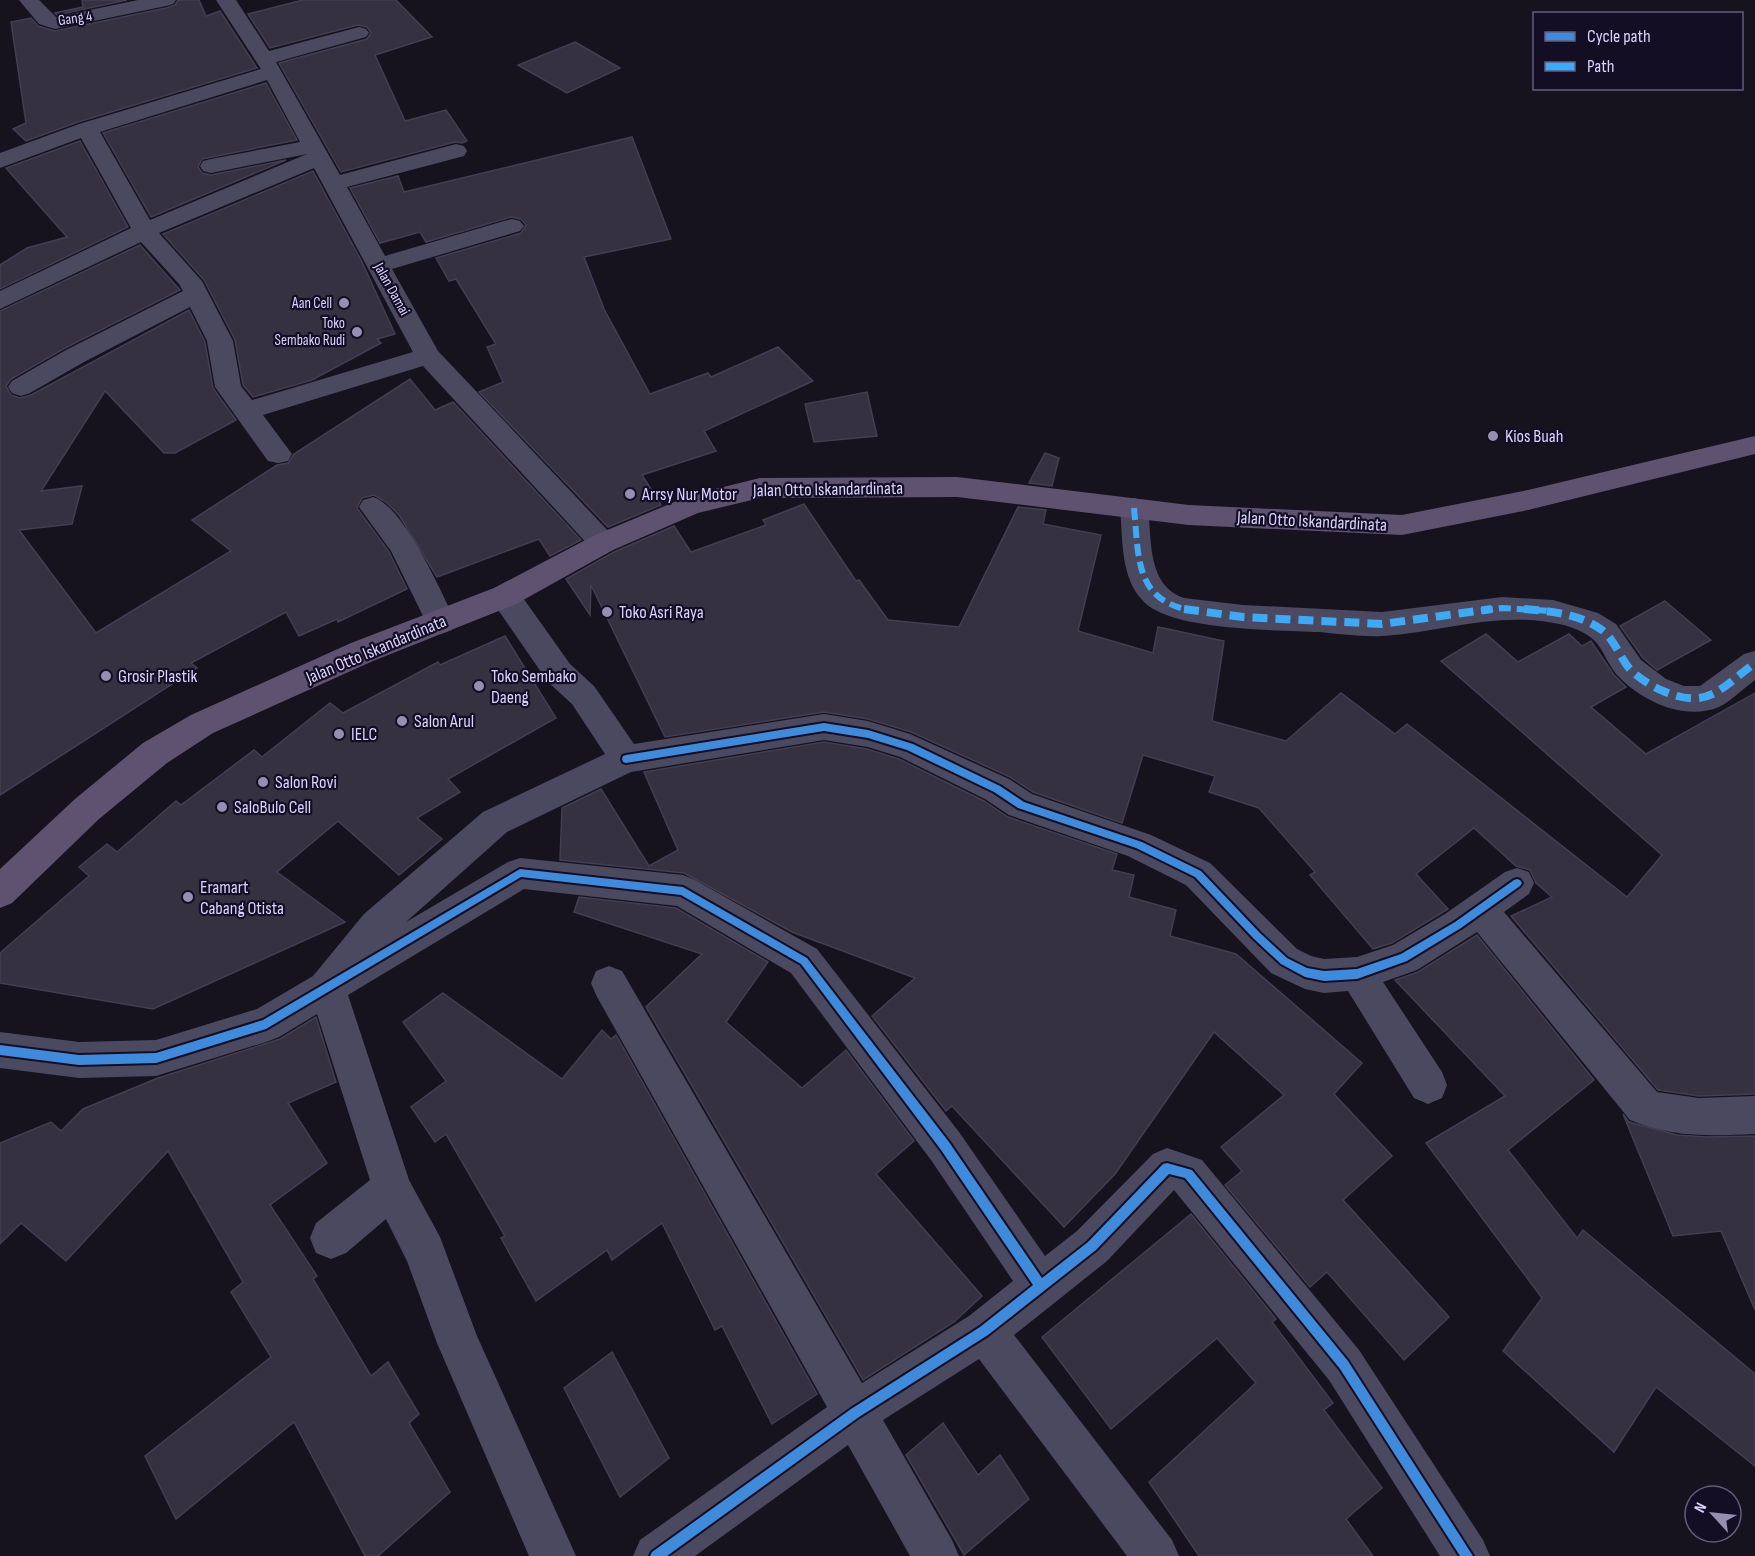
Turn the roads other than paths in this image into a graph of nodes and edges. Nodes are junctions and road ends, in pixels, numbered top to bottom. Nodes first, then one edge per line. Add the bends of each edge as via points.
1 (29, 0) edge
2 (166, 0) edge
3 (226, 0) edge
4 (359, 33) dead end
5 (268, 66) junction
6 (87, 129) junction
7 (317, 151) junction
8 (456, 151) dead end
9 (0, 161) edge
10 (211, 166) dead end
11 (334, 183) junction
12 (512, 226) dead end
13 (144, 231) junction
14 (379, 265) junction
15 (196, 294) junction
16 (0, 301) edge
17 (428, 356) junction
18 (21, 387) dead end
19 (246, 411) junction
20 (1755, 445) edge
21 (278, 454) dead end
22 (372, 507) dead end
23 (1134, 508) junction
24 (603, 543) junction
25 (506, 596) junction
26 (441, 621) junction
27 (1755, 663) edge
28 (626, 759) junction
29 (1517, 882) dead end
30 (0, 892) edge
31 (1480, 909) junction
32 (1357, 974) junction
33 (609, 983) dead end
34 (327, 986) junction
35 (0, 1050) edge
36 (1428, 1085) dead end
37 (1755, 1115) edge
38 (392, 1188) junction
39 (331, 1238) dead end
40 (1041, 1286) junction
41 (984, 1331) junction
42 (855, 1413) junction
43 (553, 1556) edge
44 (657, 1556) edge
45 (936, 1556) edge
46 (1156, 1556) edge
47 (1467, 1556) edge

1 - 2 street, Gang 4 via 46,20 55,23
3 - 5 street, Jalan Damai
4 - 5 street
5 - 6 street
5 - 7 street, Jalan Damai
6 - 9 street
6 - 13 street
7 - 10 street
7 - 11 street, Jalan Damai
7 - 13 street
8 - 11 street
11 - 14 street, Jalan Damai
12 - 14 street
13 - 15 street via 190,281
13 - 16 street
14 - 17 street, Jalan Damai
15 - 18 street
15 - 19 street via 220,341 228,387
17 - 19 street
17 - 24 street, Jalan Damai
19 - 21 street
20 - 23 main road, Jalan Otto Iskandardinata via 1528,500 1402,525 1189,515
22 - 26 street via 403,546
23 - 24 main road, Jalan Otto Iskandardinata via 957,487 760,488 691,505
23 - 27 street via 1140,570 1153,593 1182,609 1243,617 1382,624 1502,608 1552,611 1587,621 1605,632 1630,669 1654,688 1681,699 1709,697
24 - 25 main road, Jalan Otto Iskandardinata
25 - 26 main road, Jalan Otto Iskandardinata
25 - 28 street via 559,673 583,695
26 - 30 main road, Jalan Otto Iskandardinata via 202,724 155,753
28 - 32 street via 824,727 868,734 910,747 997,789 1021,805 1139,845 1198,874 1284,962 1324,976
28 - 34 street via 495,822 376,925
29 - 31 street
31 - 32 street via 1404,958
31 - 37 street via 1644,1107 1679,1117
32 - 36 street
33 - 42 street
34 - 35 street via 266,1024 156,1058 79,1060
34 - 38 street
34 - 40 street via 520,873 682,891 804,961 945,1146
38 - 39 street
38 - 43 street via 425,1252 458,1343
40 - 41 street
40 - 47 street via 1092,1246 1167,1168 1188,1174 1344,1365
41 - 42 street
41 - 46 street
42 - 44 street
42 - 45 street

